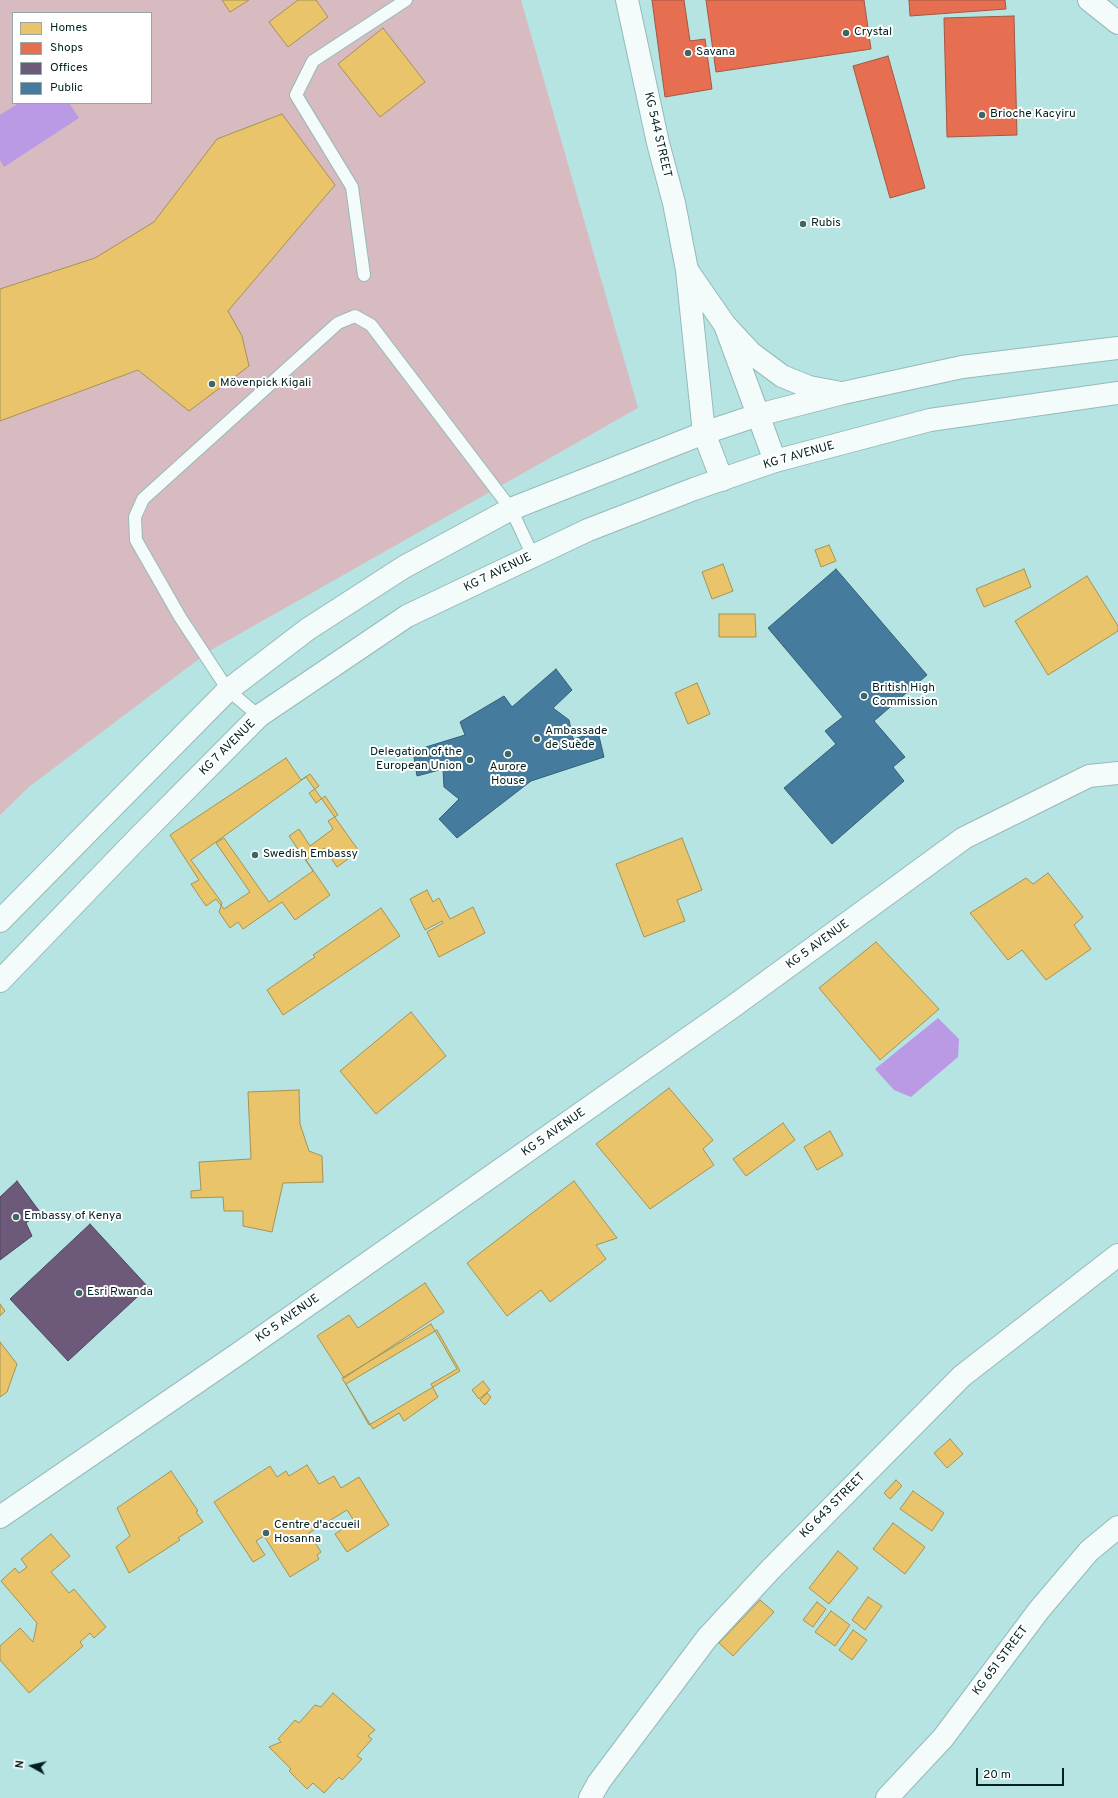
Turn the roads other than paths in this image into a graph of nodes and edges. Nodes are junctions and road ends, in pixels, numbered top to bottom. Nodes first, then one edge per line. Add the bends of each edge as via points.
1 (406, 0) edge
2 (627, 0) edge
3 (1089, 0) edge
4 (1118, 23) edge
5 (687, 270) junction
6 (364, 275) dead end
7 (725, 325) junction
8 (1118, 348) edge
9 (1118, 393) edge
10 (843, 394) junction
11 (758, 416) junction
12 (704, 433) junction
13 (775, 461) junction
14 (722, 480) junction
15 (512, 509) junction
16 (533, 556) junction
17 (228, 690) junction
18 (259, 716) junction
19 (1118, 773) edge
20 (0, 921) edge
21 (0, 981) edge
22 (1118, 1255) edge
23 (0, 1517) edge
24 (1118, 1527) edge
25 (590, 1798) edge
26 (887, 1798) edge

1 - 6 lane via 313,61 296,95 352,187
2 - 5 street, KG 544 STREET
3 - 4 street
5 - 7 street, KG 544 STREET
5 - 12 street, KG 544 STREET
7 - 10 street via 751,353 782,376 809,387
7 - 11 street, KG 544 STREET
8 - 10 street via 962,367
9 - 13 street, KG 7 AVENUE via 930,420
10 - 11 street
11 - 12 street
11 - 13 street, KG 544 STREET
12 - 14 street, KG 544 STREET
12 - 15 street
13 - 14 street, KG 7 AVENUE
14 - 16 street, KG 7 AVENUE via 588,530
15 - 16 lane
15 - 17 street via 404,567 308,629
15 - 17 lane via 371,325 355,316 338,323 143,500 135,517 136,540 180,617
16 - 18 street, KG 7 AVENUE via 407,616
17 - 18 lane
17 - 20 street
18 - 21 street, KG 7 AVENUE
19 - 23 street, KG 5 AVENUE via 1089,776 964,838 731,1008 238,1354
22 - 25 street, KG 643 STREET via 962,1376 770,1570 707,1638 599,1782
24 - 26 street, KG 651 STREET via 1089,1551 1039,1610 943,1738

